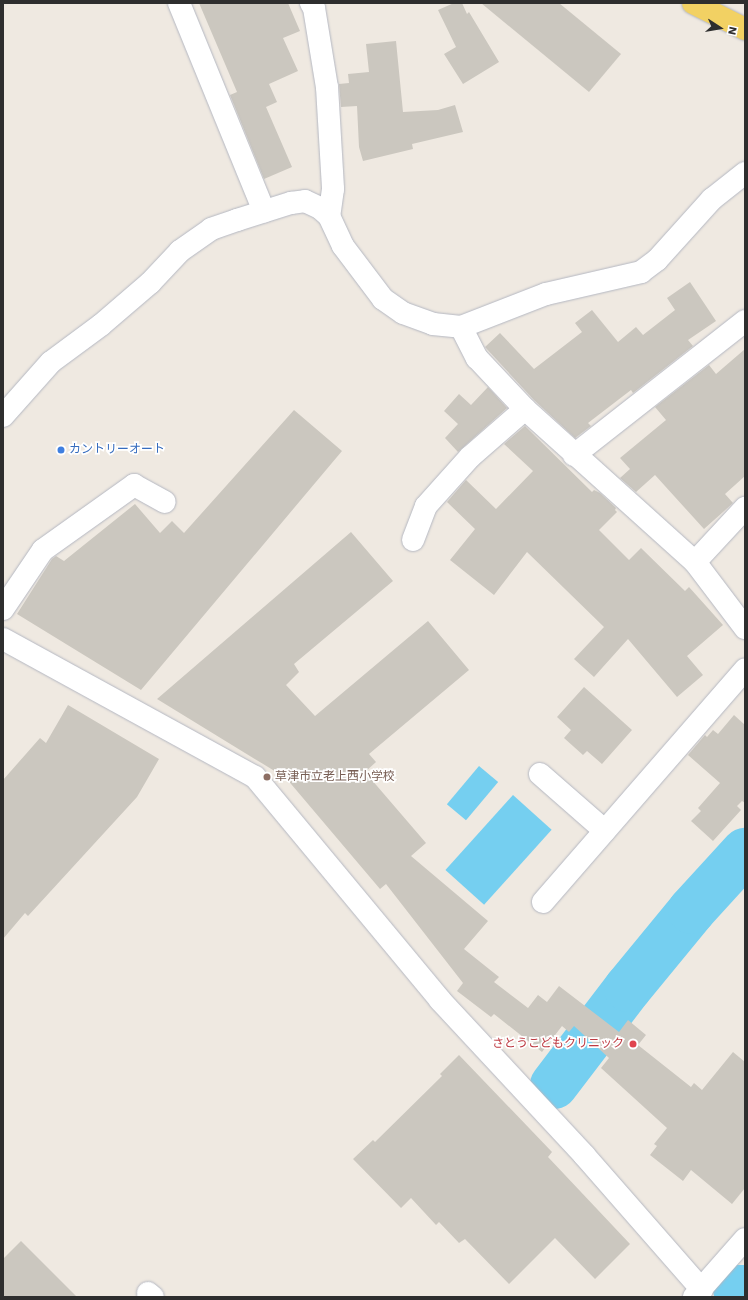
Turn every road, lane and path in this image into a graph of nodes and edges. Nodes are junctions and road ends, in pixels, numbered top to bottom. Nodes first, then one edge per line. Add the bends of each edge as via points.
1 (179, 3) edge
2 (311, 3) edge
3 (693, 3) edge
4 (745, 28) edge
5 (745, 173) edge
6 (264, 211) junction
7 (329, 216) junction
8 (745, 321) edge
9 (460, 327) junction
10 (525, 409) junction
11 (3, 416) edge
12 (574, 455) junction
13 (165, 502) dead end
14 (745, 508) edge
15 (413, 540) dead end
16 (695, 562) junction
17 (3, 609) edge
18 (745, 628) edge
19 (3, 639) edge
20 (745, 670) edge
21 (540, 774) dead end
22 (605, 831) junction
23 (543, 902) dead end
24 (745, 1239) edge
25 (698, 1293) edge

1 - 6 street
2 - 7 street via 314,8 327,87 333,189
3 - 4 main road
5 - 9 street via 712,199 657,260 641,272 546,294
6 - 7 street via 291,202 305,201 320,208
6 - 11 street via 211,229 180,251 150,283 107,320 51,362
7 - 9 street via 343,246 382,299 403,313 425,321
8 - 12 street
9 - 10 street via 477,358
10 - 12 street
10 - 15 street via 470,457 426,506
12 - 16 street
13 - 17 street via 134,485 43,550
14 - 16 street
16 - 18 street
19 - 25 street via 255,777 440,1000 584,1156
20 - 22 street
21 - 22 street
22 - 23 street
24 - 25 street

